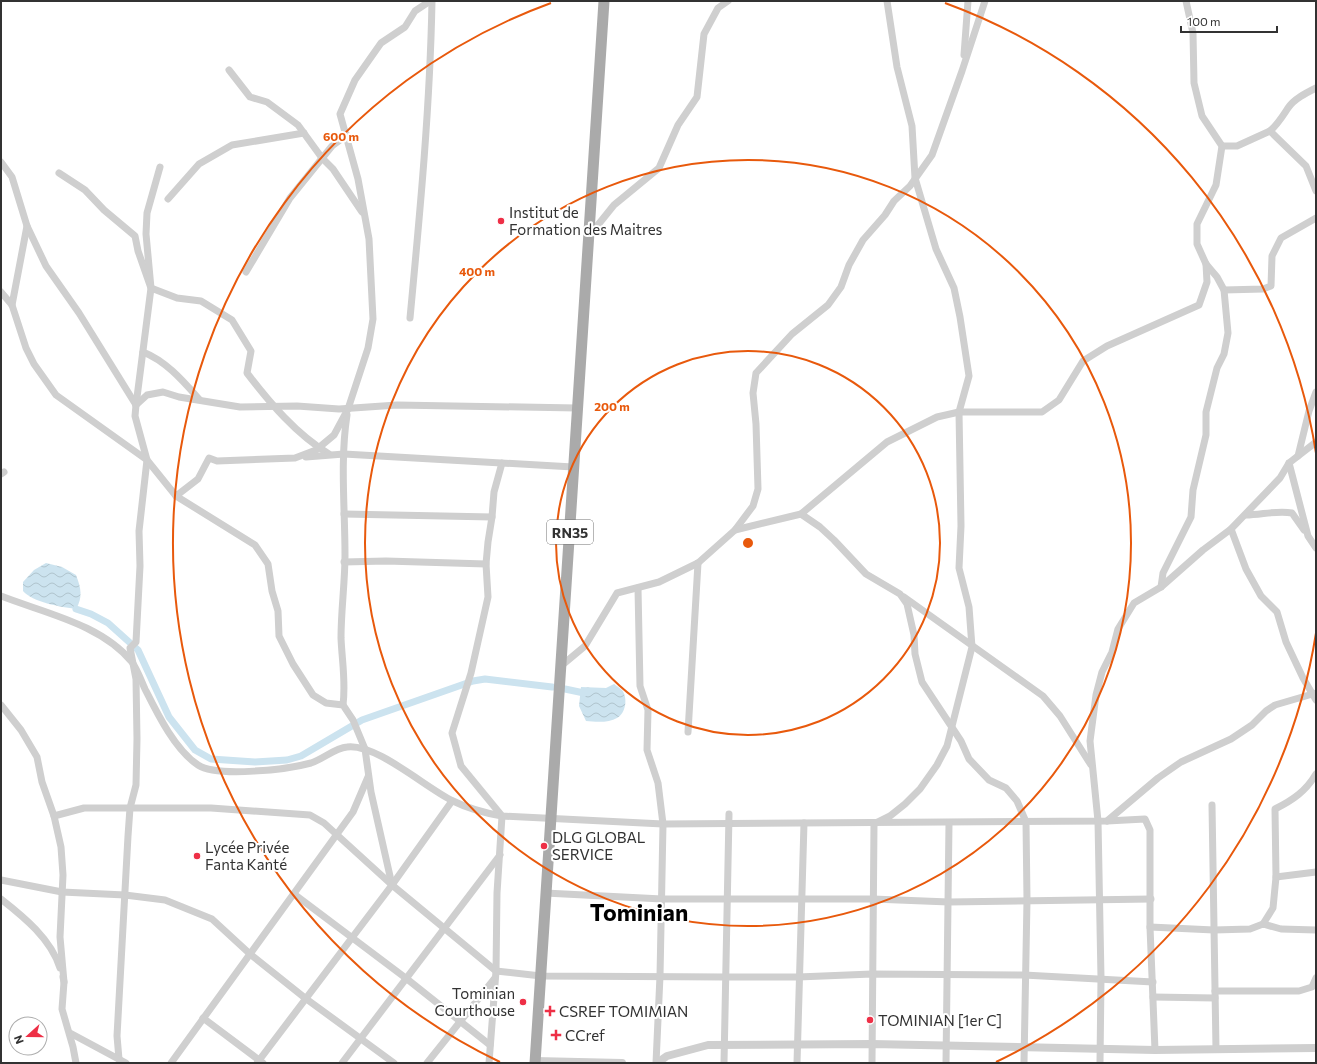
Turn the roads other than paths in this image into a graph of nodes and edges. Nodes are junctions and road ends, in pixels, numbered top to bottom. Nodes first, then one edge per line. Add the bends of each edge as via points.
1 (431, 1) edge
2 (604, 1) edge
3 (728, 1) edge
4 (887, 1) edge
5 (968, 1) edge
6 (985, 1) edge
7 (1186, 1) edge
8 (229, 70) dead end
9 (962, 71) junction
10 (1316, 88) edge
11 (1270, 131) junction
12 (304, 133) junction
13 (347, 135) junction
14 (1222, 146) junction
15 (322, 158) junction
16 (1, 162) edge
17 (160, 167) dead end
18 (59, 173) dead end
19 (916, 178) junction
20 (1316, 191) edge
21 (168, 198) dead end
22 (364, 215) junction
23 (1316, 218) edge
24 (27, 226) junction
25 (588, 238) junction
26 (1206, 264) junction
27 (246, 272) dead end
28 (151, 288) junction
29 (1224, 290) junction
30 (1, 292) edge
31 (12, 305) junction
32 (410, 318) dead end
33 (143, 352) junction
34 (1316, 392) edge
35 (199, 399) junction
36 (136, 405) junction
37 (273, 406) junction
38 (577, 408) junction
39 (348, 409) junction
40 (959, 412) junction
41 (1316, 442) edge
42 (318, 448) junction
43 (329, 454) junction
44 (344, 454) junction
45 (1298, 456) junction
46 (295, 458) junction
47 (147, 460) junction
48 (502, 463) junction
49 (1289, 463) junction
50 (573, 467) junction
51 (176, 496) junction
52 (344, 514) junction
53 (801, 514) junction
54 (1246, 515) junction
55 (492, 517) junction
56 (1231, 529) junction
57 (735, 530) junction
58 (1308, 536) junction
59 (1316, 548) edge
60 (344, 562) junction
61 (698, 563) junction
62 (486, 564) junction
63 (1160, 586) junction
64 (638, 588) junction
65 (900, 594) junction
66 (1, 596) edge
67 (972, 647) junction
68 (133, 663) junction
69 (561, 666) junction
70 (1315, 696) edge
71 (1, 705) edge
72 (343, 705) junction
73 (951, 728) junction
74 (688, 732) dead end
75 (365, 749) junction
76 (1093, 767) junction
77 (1316, 774) edge
78 (368, 776) junction
79 (452, 801) junction
80 (1212, 805) dead end
81 (130, 808) junction
82 (729, 814) dead end
83 (54, 816) junction
84 (502, 816) junction
85 (550, 818) junction
86 (1098, 821) junction
87 (1107, 821) junction
88 (1026, 822) junction
89 (804, 823) junction
90 (949, 823) junction
91 (663, 824) junction
92 (729, 824) junction
93 (874, 824) junction
94 (337, 835) junction
95 (500, 855) junction
96 (1316, 872) edge
97 (1276, 878) junction
98 (1, 880) edge
99 (392, 885) junction
100 (62, 892) junction
101 (545, 893) junction
102 (294, 894) junction
103 (125, 895) junction
104 (727, 898) junction
105 (1151, 898) junction
106 (1, 899) edge
107 (662, 899) junction
108 (801, 899) junction
109 (873, 899) junction
110 (1099, 899) junction
111 (1027, 900) junction
112 (949, 902) junction
113 (1263, 924) junction
114 (1150, 927) junction
115 (445, 928) junction
116 (1214, 930) junction
117 (1316, 930) edge
118 (351, 937) junction
119 (250, 954) junction
120 (496, 974) junction
121 (872, 974) junction
122 (946, 975) junction
123 (1024, 975) junction
124 (541, 976) junction
125 (660, 976) junction
126 (726, 977) junction
127 (798, 977) junction
128 (1101, 978) junction
129 (1316, 978) edge
130 (407, 979) junction
131 (64, 982) junction
132 (1153, 982) junction
133 (1215, 995) junction
134 (1153, 997) junction
135 (305, 998) junction
136 (203, 1018) junction
137 (460, 1020) junction
138 (70, 1033) junction
139 (362, 1039) junction
140 (797, 1044) junction
141 (872, 1044) junction
142 (490, 1045) junction
143 (724, 1045) junction
144 (947, 1046) junction
145 (1023, 1047) junction
146 (1101, 1048) junction
147 (1316, 1048) edge
148 (1216, 1049) junction
149 (1155, 1050) junction
150 (122, 1061) edge
151 (260, 1062) edge
152 (535, 1062) edge
153 (76, 1063) edge
154 (171, 1063) edge
155 (342, 1063) edge
156 (394, 1063) edge
157 (427, 1063) edge
158 (489, 1063) edge
159 (622, 1063) edge
160 (657, 1063) edge
161 (724, 1063) edge
162 (797, 1063) edge
163 (872, 1063) edge
164 (946, 1063) edge
165 (1024, 1063) edge
166 (1100, 1063) edge

1 - 13 street via 415,11 405,27 381,43 354,80 340,114
1 - 32 street via 431,46 420,213
2 - 25 main road, RN35
3 - 25 street via 718,8 704,34 697,97 678,125 659,168 614,205
4 - 19 street via 897,67 912,126
5 - 9 street
6 - 9 street
7 - 14 street via 1193,33 1194,83 1202,116
8 - 12 street via 250,97 267,102 298,125
9 - 19 street via 932,155
10 - 11 street via 1288,107
11 - 14 street via 1237,146
11 - 20 street via 1306,166
12 - 15 street
12 - 21 street via 232,145 199,164
13 - 15 street via 332,146
13 - 22 street
14 - 26 street via 1216,185 1197,224 1197,244
15 - 22 street via 333,169
15 - 27 street via 290,198
16 - 24 street via 12,177
17 - 28 street via 147,213 146,234
18 - 28 street via 85,190 135,236
19 - 40 street via 936,249 954,288 960,317 969,376
19 - 57 street via 863,240 849,265 842,287 828,305 792,334 756,373 753,393 758,489 753,506
22 - 39 street via 373,319 368,348
23 - 29 street via 1280,238 1272,256 1271,286
24 - 31 street
24 - 36 street via 46,266 83,319
25 - 38 main road, RN35
26 - 29 street
26 - 40 street via 1206,282 1199,305 1106,346 1082,362 1059,400 1042,412
28 - 33 street
28 - 37 street via 177,298 201,301 232,320 251,350 246,373
29 - 63 street via 1228,333 1206,412 1206,435 1193,490 1191,517 1163,573
30 - 31 street
31 - 47 street via 26,348 56,395
33 - 35 street via 179,376
33 - 36 street
34 - 45 street
35 - 36 street via 163,392 147,395
35 - 37 street via 240,407
36 - 47 street via 136,416
37 - 39 street
37 - 42 street
38 - 39 street via 397,405
38 - 50 main road, RN35
39 - 42 street via 334,435
39 - 44 street
40 - 53 street via 937,417 887,442
40 - 67 street via 959,568 969,607
41 - 45 street
42 - 43 street
42 - 46 street
43 - 44 street
43 - 46 street
44 - 48 street
44 - 52 street
45 - 49 street
46 - 51 street via 217,461 209,458 198,479
47 - 51 street
47 - 68 street via 139,531 136,642 130,648
48 - 50 street
48 - 55 street via 494,492
49 - 54 street via 1280,478
49 - 58 street
50 - 69 main road, RN35
51 - 72 street via 254,545 268,564 278,611 279,636 293,664 313,695 326,703
52 - 55 street
52 - 60 street
53 - 57 street
53 - 65 street via 834,540 866,574
54 - 56 street
54 - 58 street via 1283,511 1292,513
55 - 62 street
56 - 63 street
56 - 70 street via 1246,568 1262,596 1278,612 1286,642
57 - 61 street
58 - 59 street
60 - 62 street
60 - 72 street via 341,609 346,686
61 - 64 street via 659,582
61 - 74 street
62 - 84 street via 488,596 471,673 452,733 461,766
63 - 76 street via 1134,604 1118,629 1112,652 1102,672 1090,740
64 - 69 street via 617,593 585,646
64 - 91 street via 640,686 648,710 647,750 658,783
65 - 67 street
65 - 73 street via 907,604 922,682
66 - 68 street via 82,626 115,646
67 - 73 street
67 - 76 street via 1043,696 1060,716
68 - 75 street via 157,712 180,747 198,765 212,771 276,769 312,763 346,747
68 - 81 street via 136,679 137,740 136,785
69 - 85 main road, RN35
70 - 87 street via 1275,705 1231,739 1180,762
71 - 83 street via 37,756 42,782
72 - 75 street via 353,720
73 - 88 street via 961,741 969,759 989,780 1006,788 1017,801
73 - 93 street via 947,746 920,789 890,816
75 - 78 street
75 - 79 street
76 - 86 street
77 - 97 street via 1309,786 1292,800 1275,809
78 - 94 street via 353,812
78 - 99 street
79 - 84 street via 481,812
79 - 99 street
80 - 116 street
81 - 83 street via 84,808
81 - 94 street via 211,808 301,813 315,818
81 - 103 street
82 - 92 street
83 - 100 street via 63,875
84 - 85 street
84 - 95 street
85 - 91 street
85 - 101 main road, RN35
86 - 87 street
86 - 88 street
86 - 110 street
87 - 105 street via 1145,819 1150,826
88 - 90 street
88 - 111 street
89 - 92 street
89 - 93 street
89 - 108 street
90 - 93 street
90 - 112 street
91 - 92 street
91 - 107 street
92 - 104 street
93 - 109 street
94 - 99 street
94 - 102 street
95 - 115 street
95 - 120 street
96 - 97 street
97 - 113 street via 1273,908
98 - 100 street
99 - 115 street
99 - 118 street
100 - 103 street
100 - 131 street via 60,937
101 - 107 street
101 - 124 main road, RN35
102 - 118 street
102 - 119 street
103 - 119 street via 165,900 212,919
103 - 150 street via 117,1036
104 - 107 street
104 - 108 street
104 - 126 street
105 - 110 street
105 - 114 street
106 - 131 street via 46,940 57,958
107 - 125 street
108 - 109 street
108 - 127 street
109 - 112 street
109 - 121 street
110 - 111 street
110 - 128 street
111 - 112 street
111 - 123 street
112 - 122 street
113 - 116 street via 1250,929
113 - 117 street via 1280,929
114 - 116 street
114 - 132 street
115 - 120 street
115 - 130 street
116 - 133 street
118 - 130 street
118 - 135 street
119 - 135 street
119 - 136 street
120 - 124 street
120 - 137 street
120 - 142 street
121 - 122 street
121 - 127 street
121 - 141 street
122 - 123 street
122 - 144 street
123 - 128 street
123 - 145 street
124 - 125 street
124 - 152 main road, RN35
125 - 126 street
125 - 160 street
126 - 127 street
126 - 143 street
127 - 140 street
128 - 132 street
128 - 146 street
129 - 133 street via 1312,987 1299,991
130 - 137 street
130 - 139 street
131 - 138 street via 62,1009
132 - 134 street
133 - 134 street
133 - 148 street
134 - 149 street
135 - 139 street
135 - 151 street
136 - 151 street
136 - 154 street
137 - 142 street
137 - 157 street
138 - 150 street
138 - 153 street
139 - 155 street
139 - 156 street
140 - 141 street
140 - 143 street
140 - 162 street
141 - 144 street
141 - 163 street
142 - 158 street
143 - 160 street via 708,1045 667,1056
143 - 161 street
144 - 145 street
144 - 164 street
145 - 146 street
145 - 165 street
146 - 149 street
146 - 166 street
147 - 148 street
148 - 149 street
152 - 159 street

